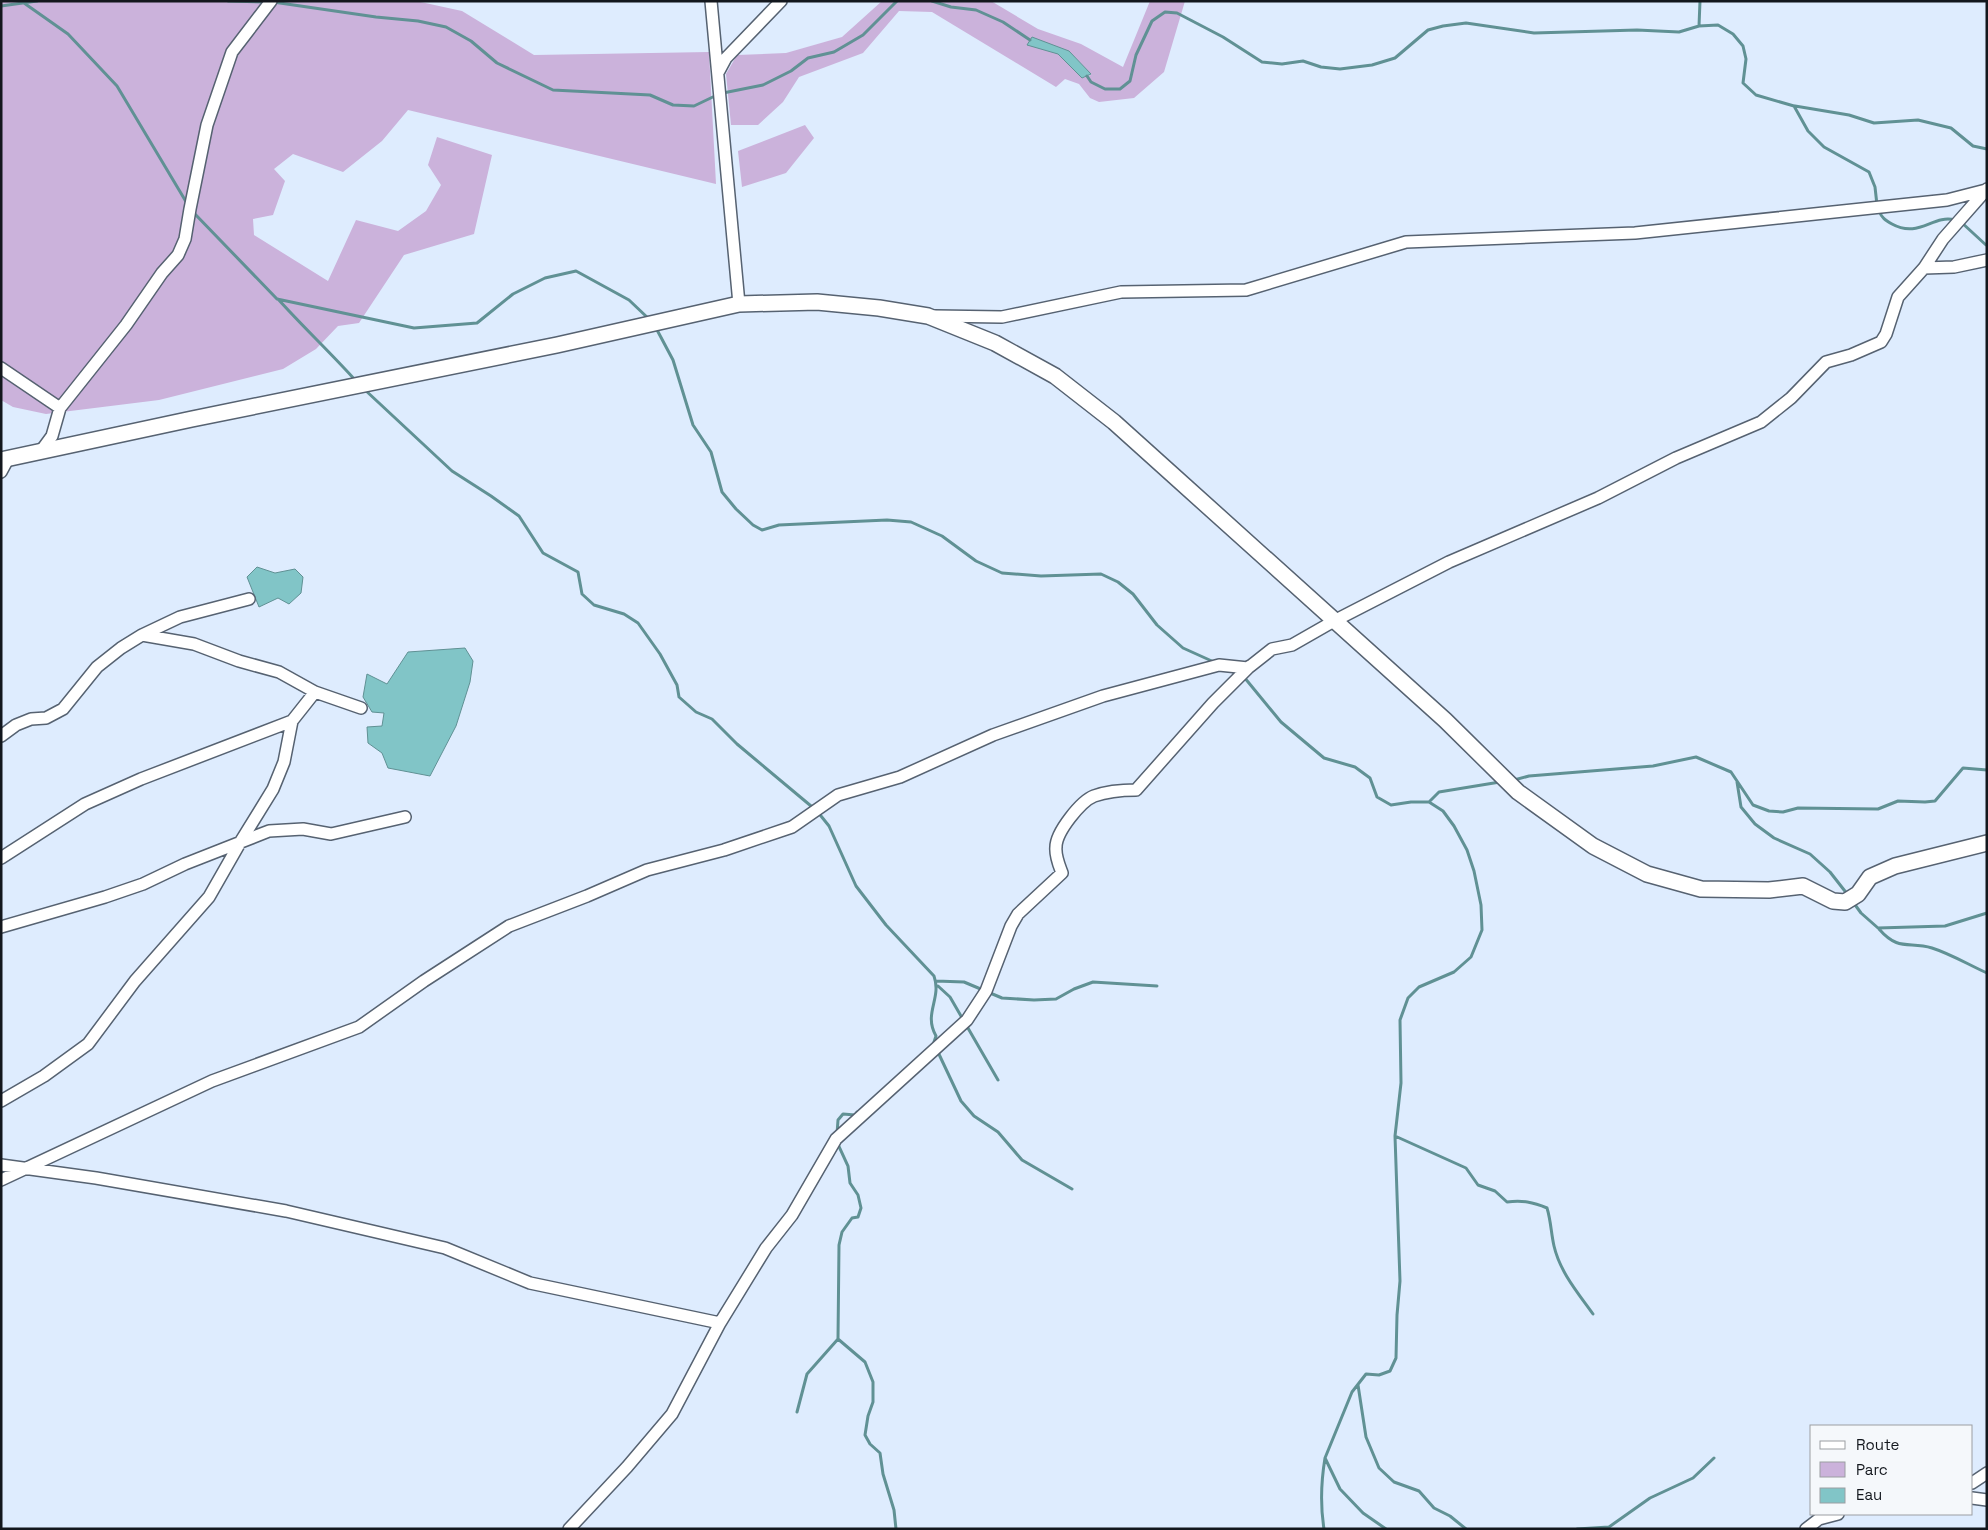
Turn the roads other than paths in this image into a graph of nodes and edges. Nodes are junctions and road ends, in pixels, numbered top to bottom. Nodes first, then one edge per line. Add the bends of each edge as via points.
1 (270, 1) edge
2 (711, 1) edge
3 (781, 1) edge
4 (718, 71) junction
5 (1987, 190) edge
6 (1987, 260) edge
7 (1924, 268) junction
8 (739, 304) junction
9 (928, 316) junction
10 (1, 368) edge
11 (60, 408) junction
12 (41, 451) junction
13 (3, 464) edge
14 (248, 599) dead end
15 (1334, 620) junction
16 (142, 635) junction
17 (1250, 666) junction
18 (315, 692) junction
19 (361, 708) dead end
20 (292, 721) junction
21 (1, 736) edge
22 (405, 817) dead end
23 (240, 841) junction
24 (1987, 843) edge
25 (1, 858) edge
26 (1, 927) edge
27 (1, 1101) edge
28 (1, 1165) edge
29 (23, 1169) junction
30 (1, 1180) edge
31 (720, 1323) junction
32 (1987, 1473) edge
33 (1973, 1482) edge
34 (1973, 1498) edge
35 (1987, 1500) edge
36 (1834, 1515) edge
37 (569, 1529) edge
38 (1806, 1529) edge

1 - 11 street via 232,52 207,125 185,239 178,255
2 - 4 street
3 - 4 street via 726,58
4 - 8 street
5 - 7 street via 1943,239
5 - 9 street via 1947,200 1635,233 1406,242 1246,290 1121,292 1002,317
6 - 7 street via 1954,267
7 - 15 street via 1898,297 1881,342 1826,362 1791,398 1761,422 1676,458 1598,498 1449,562
8 - 9 street via 817,302
8 - 12 street via 557,345
9 - 15 street via 995,343 1055,376 1114,422
10 - 11 street
11 - 12 street via 52,436
12 - 13 street
14 - 16 street via 180,617
15 - 17 street via 1292,644 1272,649
15 - 24 street via 1518,792 1593,846 1647,874 1701,889 1769,890 1803,886 1833,901 1845,902 1858,894 1870,877 1895,866
16 - 18 street via 194,644 279,672
16 - 21 street via 97,667 62,709 46,718 16,725
17 - 29 street via 1219,665 1103,696 993,735 900,777 838,795 792,827 724,850 647,870 509,926 359,1027 212,1081
17 - 31 street via 1136,790 1111,791 1092,797 1062,827 1055,845 1062,873 1018,914 986,991 967,1020 836,1139 792,1215 766,1248
18 - 19 street
18 - 20 street
20 - 23 street via 284,762 273,789
20 - 25 street via 85,804
22 - 23 street via 331,834 303,829 269,831
23 - 26 street via 134,887
23 - 27 street via 209,897 136,981 88,1044 44,1076
28 - 29 street
29 - 30 street
29 - 31 street via 96,1178 286,1211 445,1248 530,1283
31 - 37 street via 672,1414 627,1468
32 - 33 street
34 - 35 street
36 - 38 street via 1819,1519

